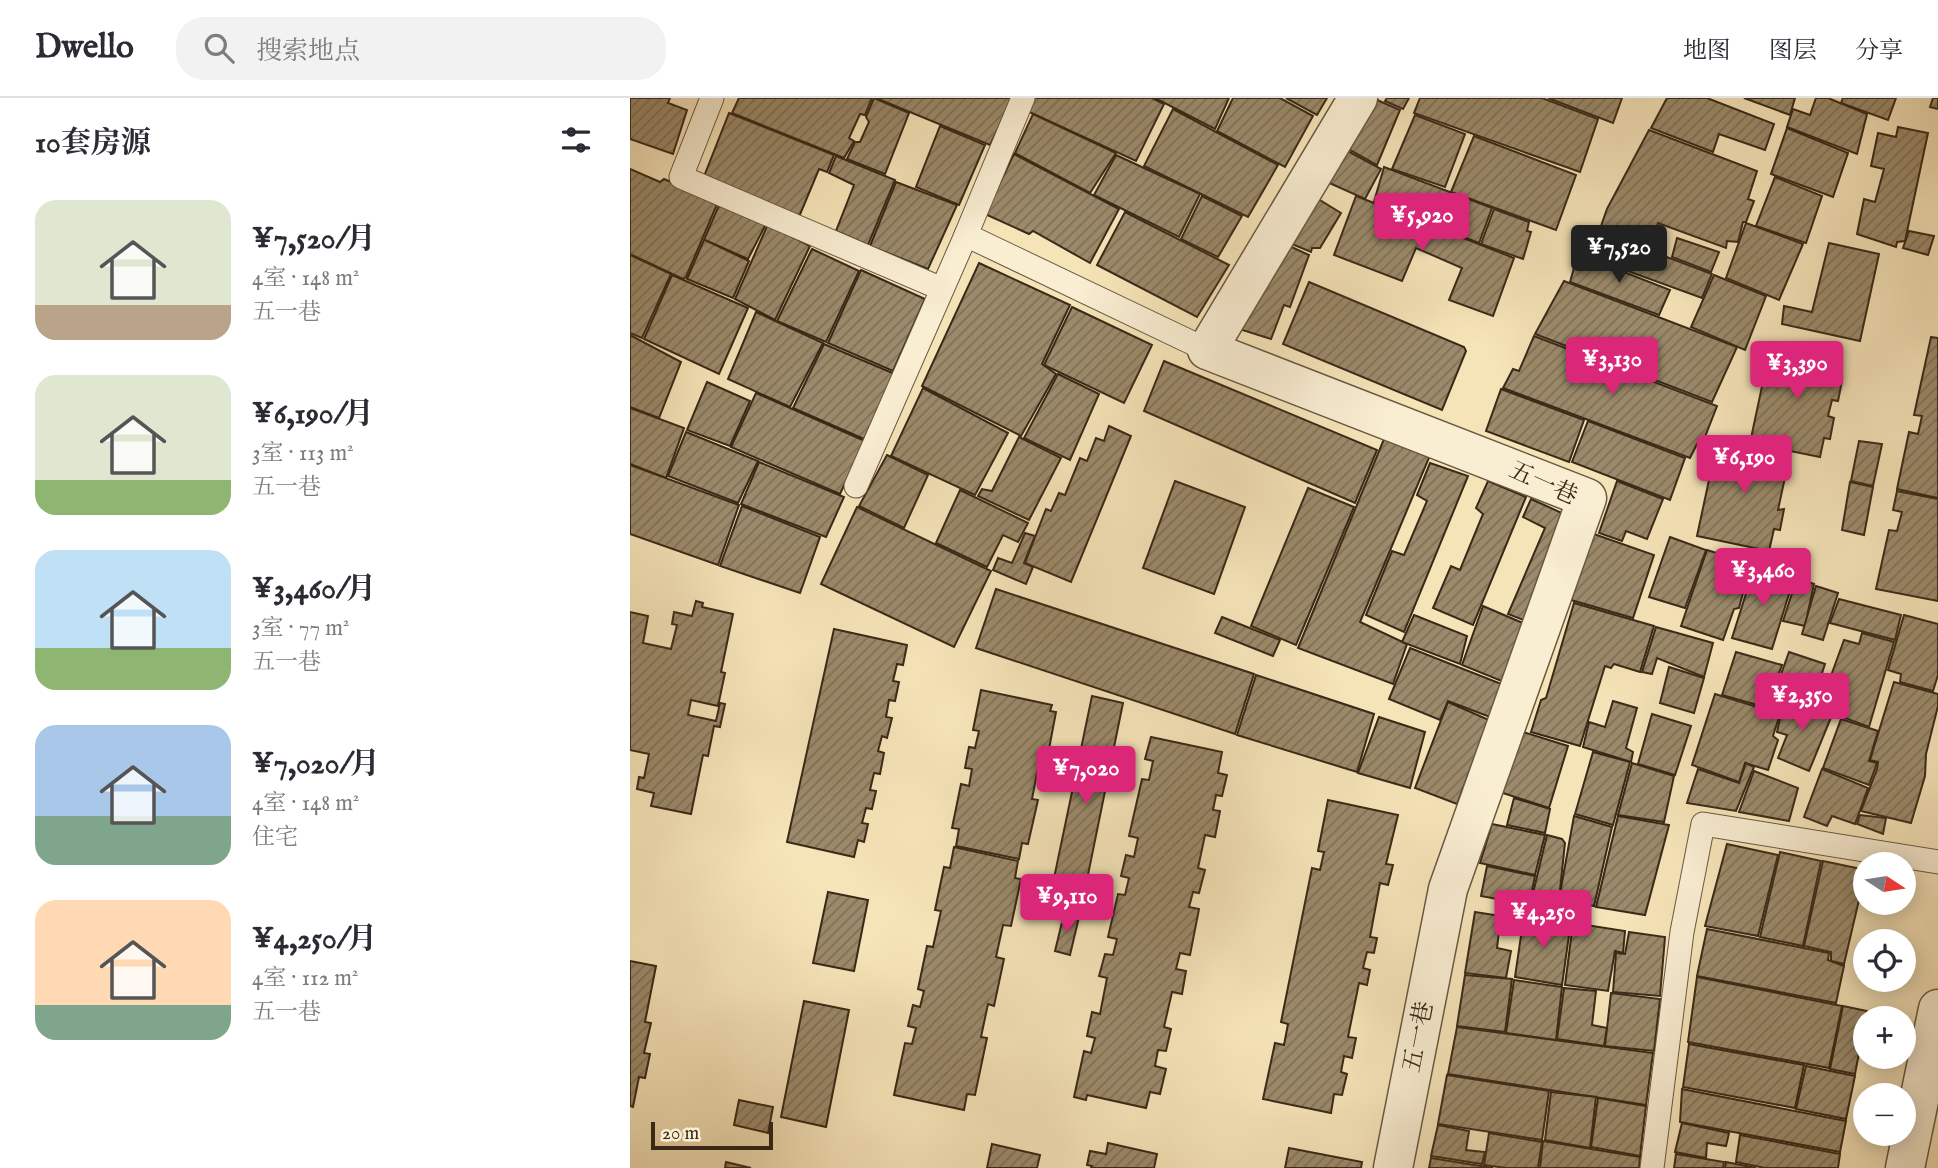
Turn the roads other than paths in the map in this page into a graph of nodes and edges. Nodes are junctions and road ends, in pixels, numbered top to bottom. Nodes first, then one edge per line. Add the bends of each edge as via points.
1 (712, 98) edge
2 (1023, 98) edge
3 (1358, 98) edge
4 (966, 235) junction
5 (942, 289) junction
6 (1207, 350) junction
7 (856, 486) dead end
8 (1938, 862) edge
9 (1938, 1009) edge
10 (1393, 1168) edge
11 (1653, 1168) edge
12 (1905, 1168) edge

1 - 5 lane via 681,177
2 - 4 lane
3 - 6 street
4 - 5 lane
4 - 6 lane
5 - 7 lane
6 - 10 street, 五一巷 via 1587,498 1448,888
8 - 11 lane via 1703,824 1682,932
9 - 12 street

